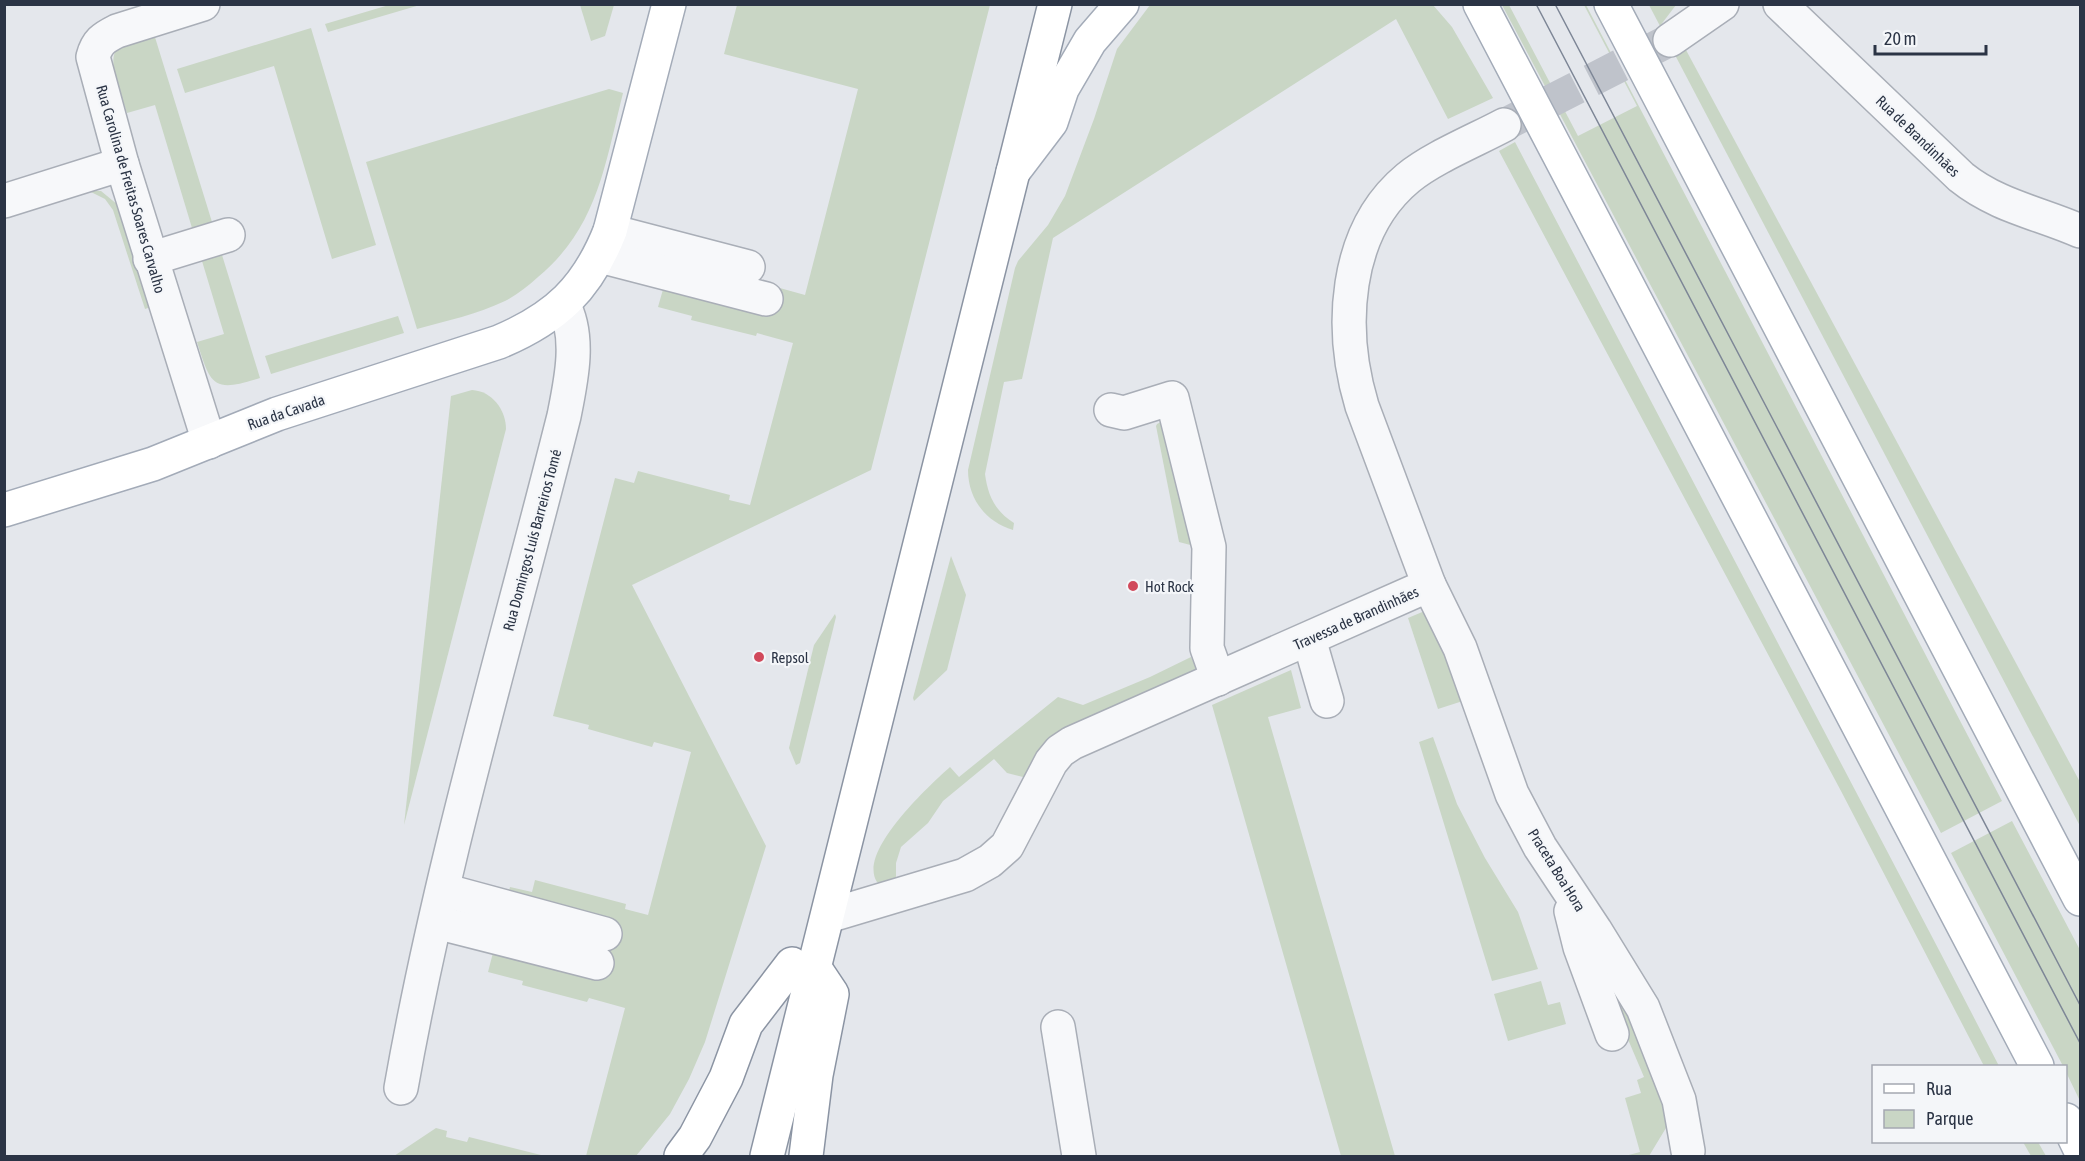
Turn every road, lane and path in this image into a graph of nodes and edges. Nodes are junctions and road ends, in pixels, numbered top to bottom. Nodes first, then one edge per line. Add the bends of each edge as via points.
1 (203, 4) edge
2 (669, 4) edge
3 (1032, 4) edge
4 (1055, 4) edge
5 (1122, 4) edge
6 (1611, 4) edge
7 (1722, 4) edge
8 (1780, 4) edge
9 (1480, 9) edge
10 (1671, 40) tunnel mouth
11 (1504, 125) tunnel mouth
12 (122, 164) junction
13 (1013, 172) junction
14 (4, 201) edge
15 (2080, 231) edge
16 (228, 235) dead end
17 (605, 243) junction
18 (150, 259) junction
19 (748, 267) dead end
20 (766, 299) dead end
21 (563, 304) junction
22 (1111, 411) dead end
23 (209, 442) junction
24 (4, 510) edge
25 (1429, 585) junction
26 (1309, 639) junction
27 (1207, 684) junction
28 (1327, 700) dead end
29 (1564, 883) junction
30 (443, 890) junction
31 (2080, 899) edge
32 (828, 916) junction
33 (436, 921) junction
34 (803, 965) junction
35 (1059, 1026) dead end
36 (1612, 1034) dead end
37 (2036, 1065) edge
38 (400, 1088) dead end
39 (2067, 1122) edge
40 (2080, 1149) edge
41 (1688, 1151) dead end
42 (681, 1156) edge
43 (745, 1156) edge
44 (767, 1156) edge
45 (806, 1156) edge
46 (1079, 1156) edge

1 - 12 street, Rua Carolina de Freitas Soares Carvalho via 104,37 97,45 93,57
2 - 17 main road
3 - 34 main road
4 - 13 main road
5 - 13 main road via 1090,41 1062,89 1051,122
6 - 31 main road
7 - 10 street
8 - 15 street, Rua de Brandinhães via 1978,191
9 - 37 main road
11 - 25 street, Travessa de Brandinhães via 1422,168 1391,196 1370,225 1351,290 1348,330 1355,383
12 - 14 street
12 - 18 street, Rua Carolina de Freitas Soares Carvalho
13 - 32 main road
16 - 18 street
17 - 19 street
17 - 20 street
17 - 21 main road via 580,287
18 - 23 street, Rua Carolina de Freitas Soares Carvalho
21 - 23 main road, Rua da Cavada via 531,327 499,342 277,414
21 - 30 street, Rua Domingos Luís Barreiros Tomé via 571,324 572,351 564,416
22 - 27 street via 1124,413 1172,398 1209,547
23 - 24 main road, Rua da Cavada via 153,464
25 - 26 street, Travessa de Brandinhães
25 - 29 street, Praceta Boa Hora via 1460,648 1512,794
26 - 27 street, Travessa de Brandinhães
26 - 28 street
27 - 32 street, Travessa de Brandinhães via 1060,751 1007,846 990,861 948,881
29 - 36 street via 1580,947
29 - 41 street, Praceta Boa Hora via 1643,1008 1679,1100
30 - 33 street, Rua Domingos Luís Barreiros Tomé
30 - 33 street via 601,948
32 - 34 main road
33 - 38 street, Rua Domingos Luís Barreiros Tomé
34 - 42 main road via 746,1024 726,1078
34 - 43 main road
34 - 44 main road
34 - 45 main road via 832,994
35 - 46 street
39 - 40 main road

